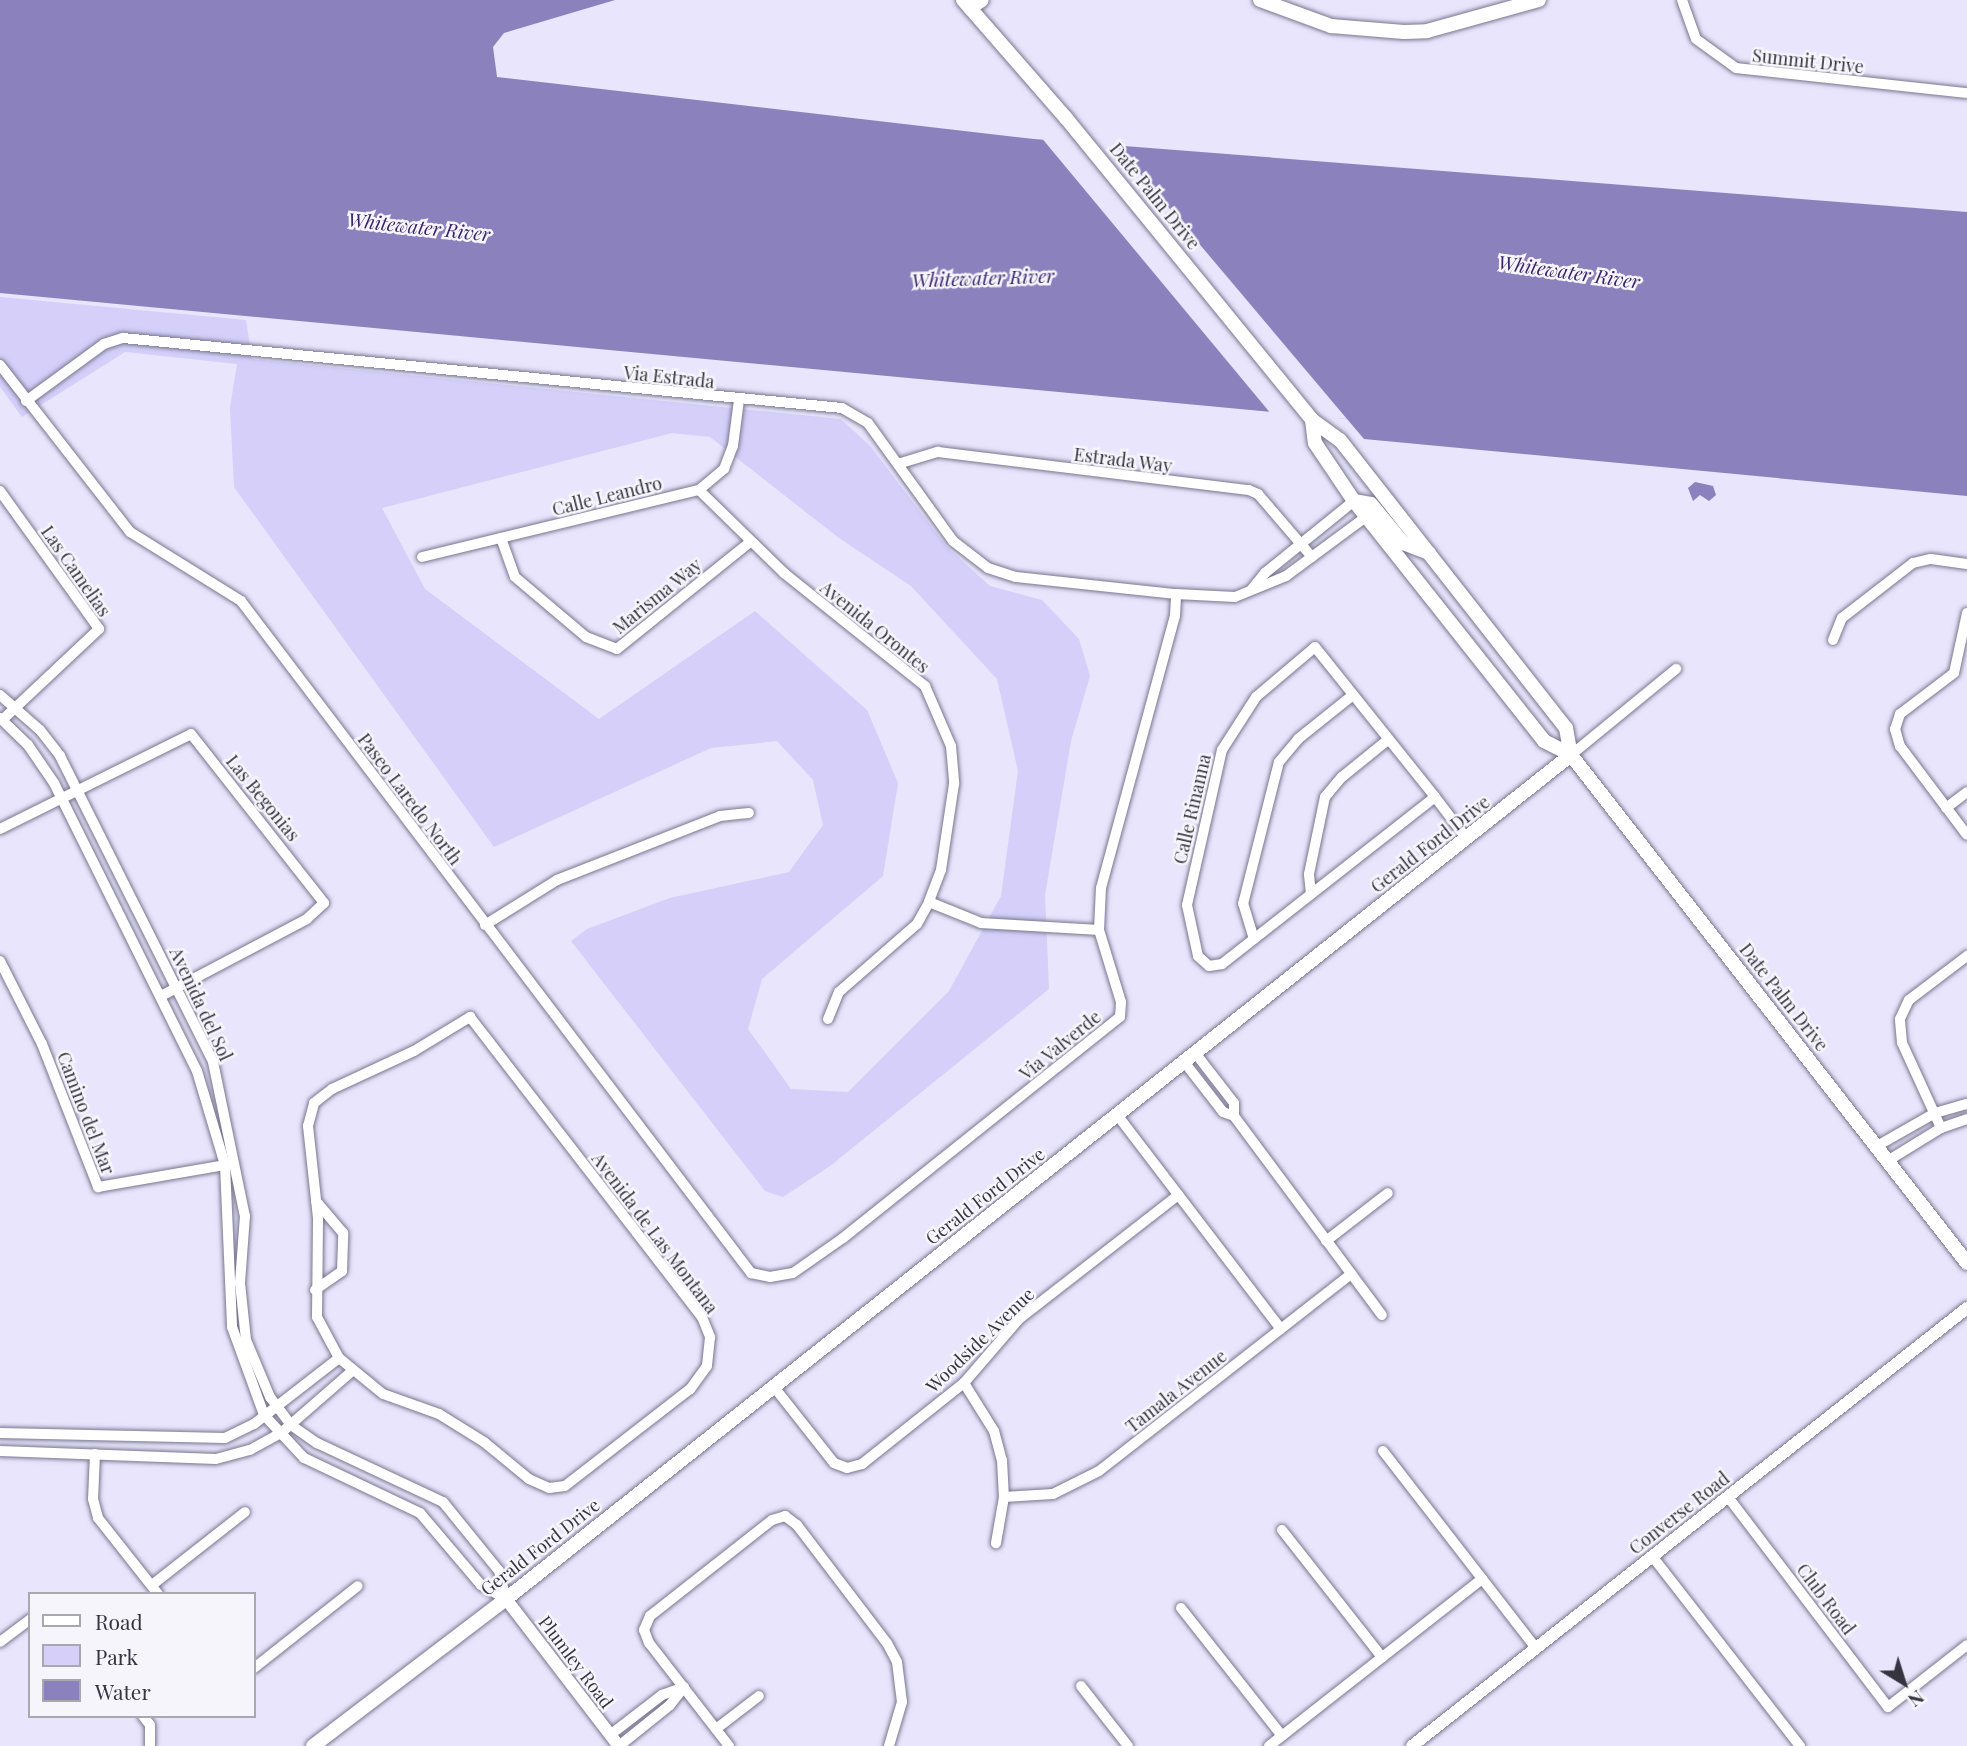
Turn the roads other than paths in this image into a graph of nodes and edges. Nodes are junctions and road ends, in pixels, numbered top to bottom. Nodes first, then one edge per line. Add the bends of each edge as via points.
1 (1260, 0) edge
2 (1539, 0) edge
3 (1682, 0) edge
4 (972, 3) edge
5 (1967, 93) edge
6 (0, 365) edge
7 (739, 400) junction
8 (26, 401) junction
9 (1312, 420) junction
10 (901, 463) junction
11 (699, 490) junction
12 (0, 491) edge
13 (1354, 500) junction
14 (1367, 516) junction
15 (501, 538) junction
16 (750, 542) junction
17 (1300, 543) junction
18 (1429, 553) junction
19 (422, 557) dead end
20 (1312, 557) junction
21 (1967, 564) edge
22 (1251, 590) junction
23 (1176, 594) junction
24 (1967, 613) edge
25 (1833, 640) dead end
26 (1676, 669) dead end
27 (0, 695) edge
28 (1353, 695) junction
29 (15, 705) junction
30 (1, 719) edge
31 (1389, 739) junction
32 (1571, 755) junction
33 (79, 792) junction
34 (1967, 792) edge
35 (1435, 797) junction
36 (63, 800) junction
37 (1946, 808) junction
38 (749, 813) dead end
39 (0, 829) edge
40 (1967, 835) edge
41 (1467, 839) junction
42 (1311, 894) junction
43 (929, 902) junction
44 (485, 925) junction
45 (1100, 930) junction
46 (1254, 939) junction
47 (1966, 959) edge
48 (0, 961) edge
49 (177, 988) junction
50 (161, 996) junction
51 (828, 1019) dead end
52 (1191, 1058) junction
53 (1228, 1095) junction
54 (1217, 1104) junction
55 (1967, 1104) edge
56 (1935, 1113) junction
57 (1118, 1115) junction
58 (1234, 1116) junction
59 (1967, 1119) edge
60 (1941, 1128) junction
61 (1877, 1146) junction
62 (1889, 1160) junction
63 (237, 1163) junction
64 (225, 1165) junction
65 (1388, 1193) dead end
66 (1178, 1195) junction
67 (316, 1202) junction
68 (1326, 1241) junction
69 (1967, 1263) edge
70 (1351, 1274) junction
71 (770, 1277) joint
72 (315, 1290) junction
73 (1967, 1308) edge
74 (1382, 1315) dead end
75 (1281, 1329) junction
76 (339, 1358) junction
77 (352, 1371) junction
78 (964, 1383) junction
79 (774, 1387) junction
80 (275, 1407) junction
81 (264, 1415) junction
82 (291, 1425) junction
83 (0, 1433) edge
84 (281, 1433) junction
85 (0, 1451) edge
86 (1383, 1451) dead end
87 (95, 1454) junction
88 (1004, 1497) junction
89 (1728, 1497) junction
90 (245, 1512) dead end
91 (1282, 1530) dead end
92 (996, 1543) dead end
93 (1652, 1556) junction
94 (1482, 1579) junction
95 (358, 1586) dead end
96 (155, 1589) edge
97 (506, 1599) junction
98 (1181, 1608) dead end
99 (28, 1621) edge
100 (0, 1642) edge
101 (1967, 1645) edge
102 (1535, 1648) junction
103 (1382, 1657) junction
104 (256, 1666) edge
105 (1081, 1686) dead end
106 (684, 1687) junction
107 (759, 1696) dead end
108 (144, 1718) edge
109 (716, 1729) junction
110 (610, 1735) junction
111 (1282, 1736) junction
112 (151, 1744) edge
113 (313, 1746) edge
114 (619, 1746) edge
115 (729, 1746) edge
116 (889, 1746) edge
117 (1128, 1746) edge
118 (1269, 1746) edge
119 (1412, 1746) edge
120 (1800, 1746) edge

1 - 2 main road via 1331,26 1427,32
3 - 5 street, Summit Drive via 1696,39 1736,68
4 - 9 main road, Date Palm Drive
6 - 8 street, Paseo Laredo North
7 - 8 street, Via Estrada via 123,338 104,344
7 - 10 street, Via Estrada via 842,408 868,423
7 - 11 street, Calle Leandro via 733,446 724,470
8 - 44 street, Paseo Laredo North via 130,532 241,601
9 - 13 main road, Date Palm Drive via 1315,443
9 - 18 main road, Date Palm Drive via 1340,440
10 - 17 street, Estrada Way via 938,452 1249,490 1258,494
10 - 23 street, Via Estrada via 953,541 988,568 1016,577
11 - 15 street, Calle Leandro
11 - 16 street, Avenida Orontes
12 - 29 street, Las Camelias via 99,629
13 - 14 main road, Date Palm Drive
13 - 17 street
13 - 18 main road via 1371,504 1403,543
14 - 20 street, Via Estrada
14 - 32 main road, Date Palm Drive via 1544,741
15 - 16 street, Marisma Way via 515,577 586,636 617,649
15 - 19 street, Calle Leandro
16 - 43 street, Avenida Orontes via 831,613 908,669 934,706 951,746 954,784 941,870
17 - 20 street, Estrada Way
17 - 22 street
18 - 32 main road, Date Palm Drive via 1566,728
20 - 22 street, Via Estrada via 1286,576
21 - 25 street via 1931,559 1913,563 1842,618
22 - 23 street, Via Estrada via 1235,597
23 - 45 street, Via Valverde via 1175,616 1101,888
24 - 37 street via 1954,673 1900,714 1895,729 1900,746
26 - 32 street, Gerald Ford Drive
27 - 29 street, Avenida del Sol
28 - 31 street
28 - 46 street via 1298,739 1279,762 1243,904
28 - 46 street, Calle Rinanna via 1315,648 1256,697 1222,750 1187,905 1198,956 1209,966 1222,964
29 - 30 street, Las Camelias
29 - 33 street, Avenida del Sol via 60,756
30 - 36 street, Avenida del Sol via 28,746
31 - 35 street
31 - 42 street via 1325,797 1309,874
32 - 41 main road, Gerald Ford Drive
32 - 61 main road, Date Palm Drive
33 - 36 street, Las Begonias
33 - 49 street, Avenida del Sol
33 - 49 street, Las Begonias via 191,734 324,903 307,919
34 - 37 street
35 - 41 street
35 - 42 street
36 - 39 street, Las Begonias
36 - 50 street, Avenida del Sol
37 - 40 street
38 - 44 street via 720,816 557,880
41 - 52 main road, Gerald Ford Drive
42 - 46 street
43 - 45 street via 981,923
43 - 51 street, Avenida Orontes via 916,925 839,992
44 - 71 street, Paseo Laredo North via 751,1273
45 - 71 street, Via Valverde via 1121,1002 1120,1017 843,1238 793,1273
47 - 56 street via 1909,1000 1900,1018 1902,1043
48 - 64 street, Camino del Mar via 42,1044 98,1187
49 - 50 street, Las Begonias
49 - 63 street, Avenida del Sol via 213,1062
50 - 64 street, Avenida del Sol via 197,1071
52 - 53 street
52 - 54 street
52 - 57 main road, Gerald Ford Drive
53 - 54 street
53 - 58 street
54 - 58 street
55 - 56 street
56 - 60 street
56 - 61 street
57 - 66 street
57 - 79 main road, Gerald Ford Drive
58 - 68 street
59 - 60 street
60 - 62 street
61 - 62 main road, Date Palm Drive
62 - 69 main road, Date Palm Drive
63 - 64 street, Camino del Mar
63 - 80 street, Avenida del Sol via 245,1216 240,1283 246,1340
64 - 81 street, Avenida del Sol via 232,1327
65 - 68 street
66 - 75 street
66 - 78 street, Woodside Avenue via 1019,1319
67 - 72 street, Avenida de Las Montana
67 - 72 street via 344,1233 342,1271
67 - 77 street, Avenida de Las Montana via 308,1126 314,1103 332,1089 414,1051 470,1017 702,1317 710,1337 707,1367 690,1389 565,1486 550,1489 439,1414 383,1394
68 - 70 street
70 - 74 street
70 - 75 street, Tamala Avenue
72 - 76 street, Avenida de Las Montana via 317,1317
73 - 89 street, Converse Road
75 - 88 street, Tamala Avenue via 1100,1471 1053,1494
76 - 77 street, Avenida de Las Montana
76 - 80 street
77 - 82 street
78 - 79 street, Woodside Avenue via 862,1464 847,1468 834,1463
78 - 88 street via 994,1431
79 - 97 main road, Gerald Ford Drive
80 - 81 street
80 - 82 street, Avenida del Sol
81 - 83 street via 225,1438 197,1440
81 - 84 street, Avenida del Sol
82 - 84 street
82 - 97 street, Avenida del Sol via 357,1464 443,1502 499,1571
84 - 87 street via 250,1450 216,1459
84 - 97 street, Avenida del Sol via 304,1458 421,1513 481,1585
85 - 87 street
86 - 94 street
87 - 96 street via 93,1499 98,1518
88 - 92 street
89 - 93 street, Converse Road
89 - 101 street, Club Road via 1888,1707
90 - 96 street
91 - 103 street
93 - 102 street, Converse Road
93 - 120 street
94 - 102 street
94 - 103 street
95 - 104 street
97 - 110 street, Plumley Road
97 - 113 main road, Gerald Ford Drive
98 - 111 street
99 - 100 street
102 - 119 street, Converse Road
103 - 111 street
105 - 117 street
106 - 109 street
106 - 110 street via 662,1695
106 - 114 street via 670,1705
106 - 116 street via 649,1643 644,1630 650,1616 772,1520 785,1516 797,1525 897,1662 902,1702
107 - 109 street
108 - 112 street
109 - 115 street
110 - 114 street, Plumley Road
111 - 118 street

